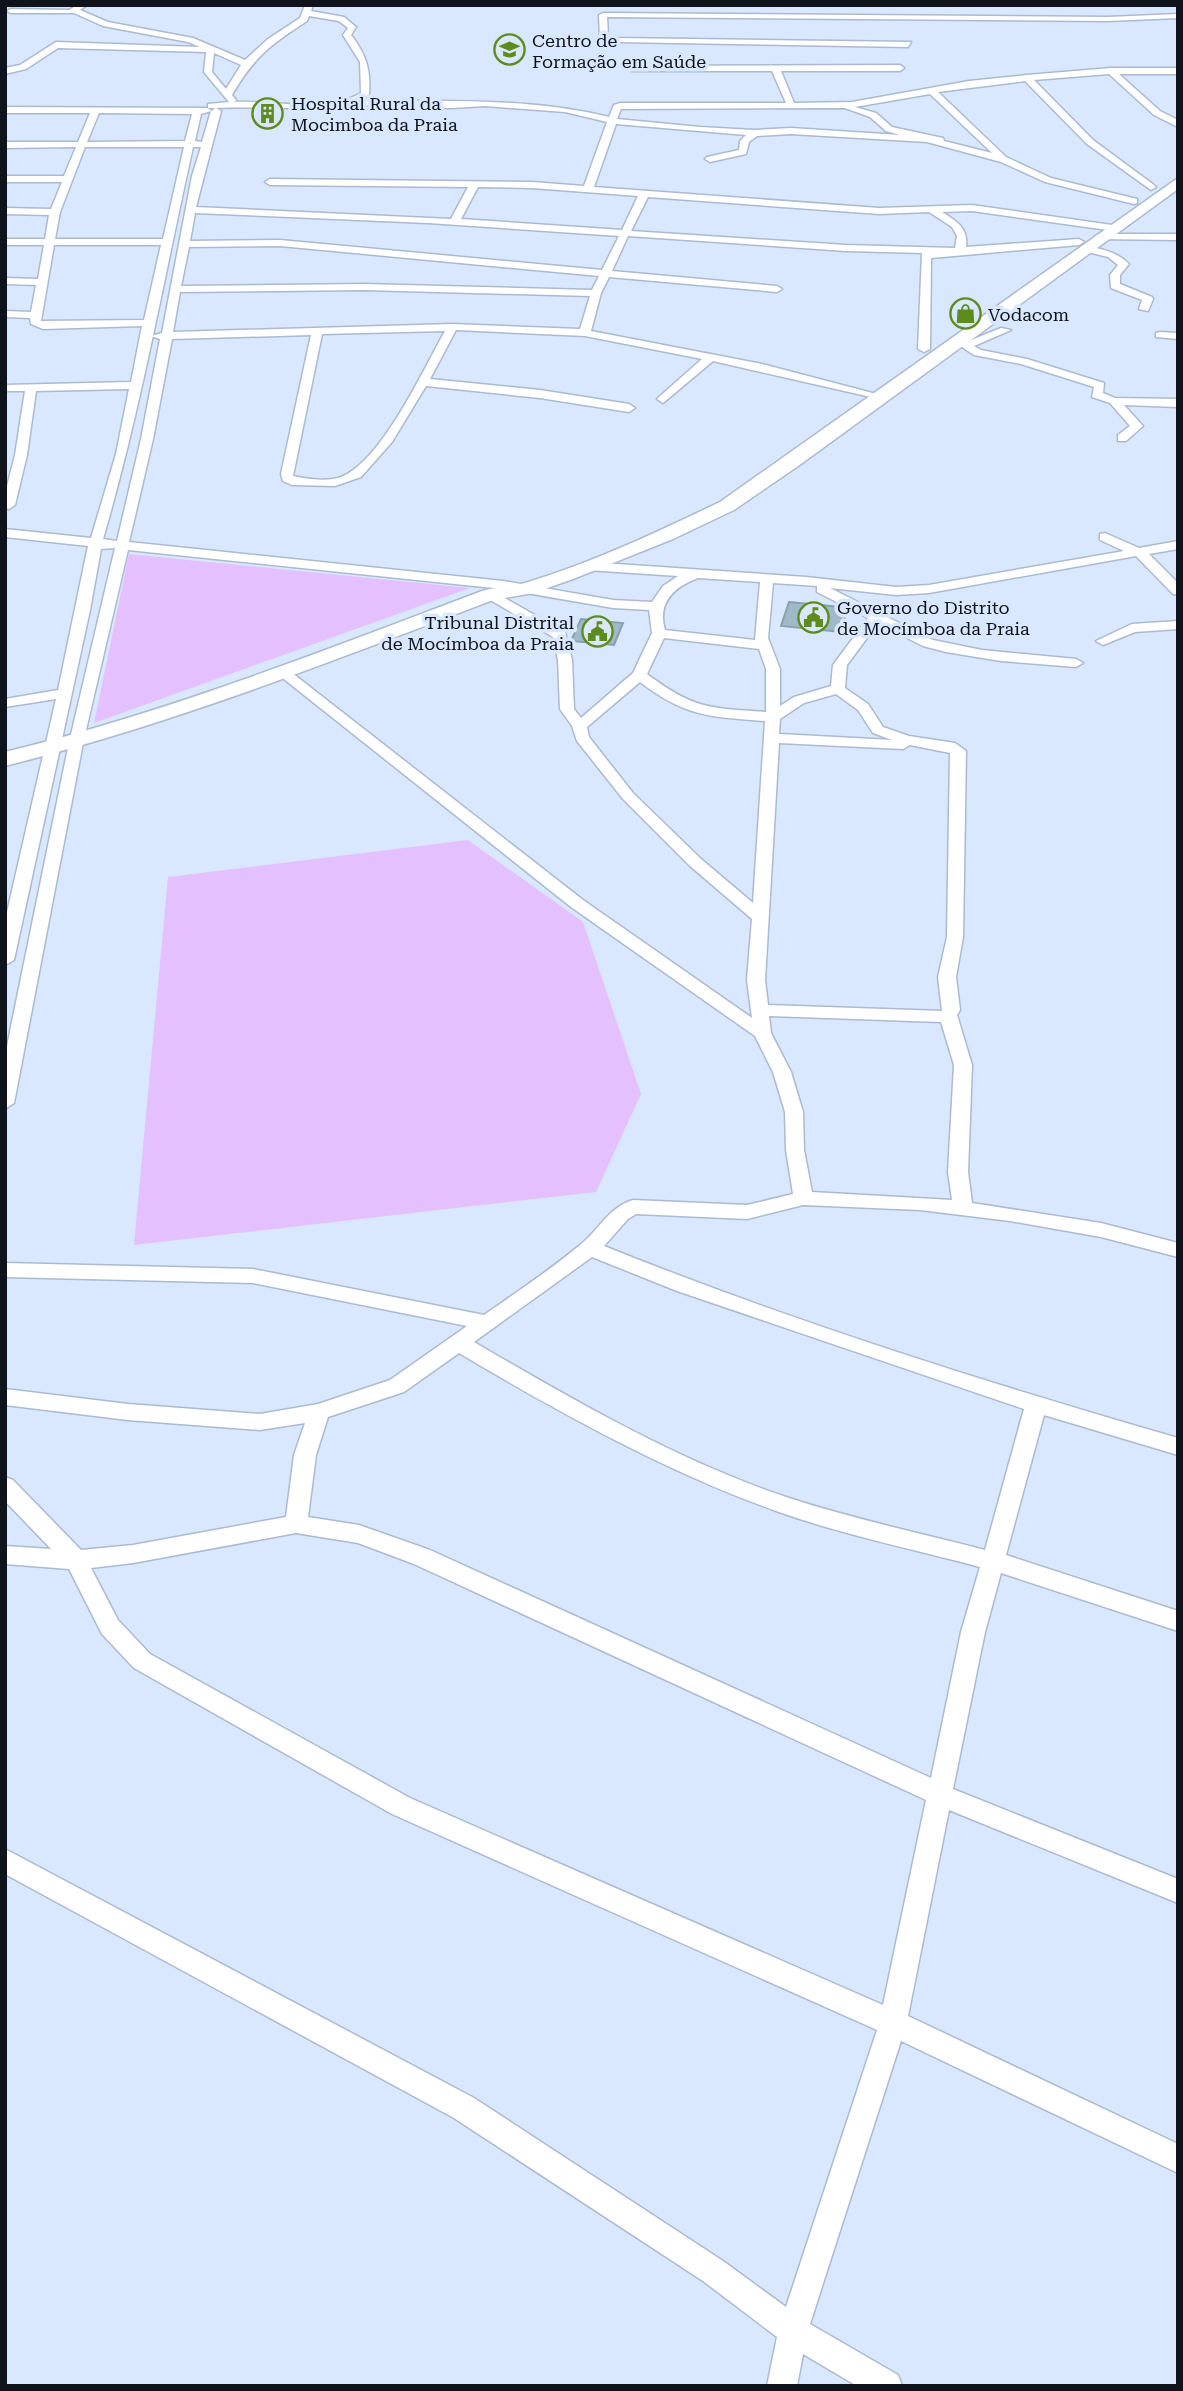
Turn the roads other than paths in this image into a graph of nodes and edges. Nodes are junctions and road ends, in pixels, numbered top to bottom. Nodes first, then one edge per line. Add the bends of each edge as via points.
1 (79, 8) edge
2 (308, 9) edge
3 (7, 10) edge
4 (1178, 16) edge
5 (765, 28) junction
6 (908, 44) dead end
7 (210, 50) junction
8 (246, 64) junction
9 (775, 66) junction
10 (900, 68) dead end
11 (635, 69) dead end
12 (5, 71) edge
13 (1111, 71) junction
14 (1178, 71) edge
15 (1027, 78) junction
16 (932, 91) junction
17 (226, 95) junction
18 (352, 102) junction
19 (791, 105) junction
20 (838, 105) junction
21 (213, 109) junction
22 (5, 110) edge
23 (95, 111) junction
24 (197, 111) junction
25 (612, 121) junction
26 (1178, 124) edge
27 (754, 133) junction
28 (940, 140) junction
29 (82, 144) junction
30 (190, 144) junction
31 (206, 144) junction
32 (5, 145) edge
33 (710, 159) dead end
34 (1003, 159) junction
35 (1178, 169) edge
36 (5, 179) edge
37 (68, 179) junction
38 (270, 182) dead end
39 (1178, 182) edge
40 (474, 185) junction
41 (1152, 187) junction
42 (588, 189) junction
43 (644, 194) junction
44 (1133, 201) junction
45 (931, 209) junction
46 (191, 210) junction
47 (5, 211) edge
48 (55, 212) junction
49 (454, 222) junction
50 (626, 234) junction
51 (1096, 236) junction
52 (1178, 237) edge
53 (5, 242) edge
54 (49, 242) junction
55 (169, 242) junction
56 (185, 244) junction
57 (960, 251) junction
58 (608, 272) junction
59 (5, 281) edge
60 (42, 282) junction
61 (174, 289) junction
62 (778, 289) dead end
63 (596, 293) junction
64 (1144, 309) dead end
65 (5, 314) edge
66 (36, 315) junction
67 (452, 327) junction
68 (147, 330) junction
69 (1005, 330) dead end
70 (317, 331) junction
71 (585, 333) junction
72 (1160, 335) dead end
73 (167, 336) junction
74 (1178, 336) edge
75 (925, 349) junction
76 (712, 356) junction
77 (421, 382) junction
78 (136, 385) junction
79 (5, 388) edge
80 (31, 388) junction
81 (861, 393) junction
82 (880, 398) junction
83 (663, 399) dead end
84 (1114, 401) junction
85 (1178, 403) edge
86 (629, 408) dead end
87 (1122, 438) dead end
88 (125, 439) junction
89 (147, 439) junction
90 (9, 505) dead end
91 (5, 533) edge
92 (1105, 537) dead end
93 (96, 543) junction
94 (123, 545) junction
95 (1178, 545) edge
96 (1140, 553) junction
97 (587, 566) junction
98 (699, 573) junction
99 (767, 578) junction
100 (806, 581) junction
101 (526, 589) junction
102 (496, 590) junction
103 (1178, 591) edge
104 (655, 606) junction
105 (876, 616) junction
106 (1178, 625) edge
107 (659, 633) junction
108 (1103, 641) dead end
109 (763, 645) junction
110 (1076, 663) dead end
111 (282, 671) junction
112 (639, 675) junction
113 (838, 689) junction
114 (64, 694) junction
115 (5, 703) edge
116 (773, 717) junction
117 (579, 726) junction
118 (772, 738) junction
119 (76, 743) junction
120 (950, 746) junction
121 (50, 749) junction
122 (5, 759) edge
123 (51, 874) junction
124 (16, 884) edge
125 (758, 916) junction
126 (5, 960) edge
127 (760, 1010) junction
128 (948, 1015) junction
129 (762, 1033) junction
130 (5, 1103) edge
131 (803, 1199) junction
132 (962, 1208) junction
133 (590, 1248) junction
134 (1178, 1250) edge
135 (5, 1270) edge
136 (488, 1323) junction
137 (459, 1343) junction
138 (5, 1397) edge
139 (1036, 1405) junction
140 (319, 1412) junction
141 (1178, 1447) edge
142 (5, 1486) edge
143 (296, 1524) junction
144 (5, 1555) edge
145 (76, 1560) junction
146 (993, 1561) junction
147 (1178, 1621) edge
148 (942, 1795) junction
149 (5, 1861) edge
150 (1178, 1891) edge
151 (893, 2022) junction
152 (1178, 2159) edge
153 (793, 2331) junction
154 (782, 2386) edge
155 (887, 2386) edge

1 - 3 street
1 - 7 street via 106,24 190,40
2 - 8 street via 304,19
2 - 18 street via 352,27 347,35 362,53 367,72 365,94
4 - 5 street
5 - 5 street via 616,40 604,37 603,15
5 - 6 street
7 - 8 street
7 - 12 street via 57,45 23,68
7 - 17 street via 208,72
8 - 17 street
9 - 10 street
9 - 11 street
9 - 19 street
13 - 14 street
13 - 15 street
13 - 26 street via 1157,113
15 - 16 street
15 - 41 street via 1090,142
16 - 20 street
16 - 34 street
17 - 21 street via 232,100
18 - 21 street
18 - 25 street via 565,108
19 - 20 street
19 - 25 street via 627,105 617,107
20 - 28 street via 873,115 889,129
21 - 24 street
21 - 31 street
22 - 23 street
23 - 24 street
23 - 29 street
24 - 30 street
25 - 27 street
25 - 42 street
27 - 28 street
27 - 33 street via 745,141 743,152
28 - 34 street
29 - 30 street
29 - 32 street
29 - 37 street
30 - 31 street
30 - 55 street
31 - 46 street
34 - 44 street via 1048,180
35 - 41 street
36 - 37 street
37 - 48 street
38 - 40 street
39 - 51 street
40 - 42 street
40 - 49 street
41 - 44 street
42 - 43 street
43 - 45 street via 879,211
43 - 50 street
44 - 51 street
45 - 51 street via 1001,210
45 - 57 street via 956,225 962,236
46 - 49 street
46 - 56 street
47 - 48 street
48 - 54 street
49 - 50 street
50 - 57 street
50 - 58 street
51 - 52 street
51 - 57 street
51 - 64 street via 1124,264 1115,275 1115,286 1148,299
51 - 75 street
51 - 82 street
53 - 54 street
54 - 55 street
54 - 60 street
55 - 68 street
56 - 58 street via 280,243
56 - 61 street
57 - 75 street via 926,256
58 - 62 street
58 - 63 street
59 - 60 street
60 - 66 street
61 - 63 street via 364,287
61 - 73 street
63 - 71 street
65 - 66 street
66 - 68 street via 34,322 43,326
67 - 70 street
67 - 71 street
67 - 77 street
68 - 73 street
68 - 78 street
69 - 84 street via 965,345 978,353 1023,361 1100,385 1096,395
70 - 73 street
70 - 77 street via 286,474 292,481 342,482 363,470 386,444
71 - 76 street
72 - 74 street
73 - 89 street
75 - 81 street
76 - 81 street
76 - 83 street
77 - 86 street
78 - 80 street
78 - 88 street
79 - 80 street
80 - 90 street
81 - 82 street
81 - 102 street via 706,502
82 - 97 street via 727,506
84 - 85 street
84 - 87 street via 1137,426
88 - 89 street
88 - 93 street
89 - 94 street
91 - 93 street
92 - 96 street
93 - 94 street
93 - 114 street
94 - 102 street
94 - 119 street
95 - 96 street
96 - 100 street via 929,589 883,590
96 - 103 street
97 - 98 street
97 - 101 street
98 - 99 street
98 - 104 street via 678,580
99 - 100 street
99 - 109 street
100 - 105 street
101 - 102 street
101 - 104 street
102 - 111 street
102 - 117 street via 560,635 567,709
104 - 107 street
105 - 110 street via 943,648
105 - 113 street via 840,664
106 - 108 street via 1132,628
107 - 109 street
107 - 112 street
109 - 116 street via 773,669
111 - 119 street
111 - 129 street via 568,895 696,991
112 - 116 street via 692,708
112 - 117 street
113 - 116 street via 799,700
113 - 120 street via 863,707 878,730 906,740
114 - 115 street
114 - 121 street
116 - 118 street
117 - 125 street via 582,738 628,796
118 - 120 street
118 - 125 street
119 - 121 street
119 - 123 street
120 - 128 street via 958,751 958,853
121 - 122 street
121 - 124 street
123 - 124 street
123 - 130 street
124 - 126 street
125 - 127 street
127 - 128 street
127 - 129 street
128 - 132 street via 963,1065 958,1172
129 - 131 street via 782,1072 794,1112
131 - 132 street
131 - 133 street via 747,1212 633,1207
132 - 134 street via 1101,1230
133 - 136 street
133 - 139 street via 684,1286
135 - 136 street via 253,1276
136 - 137 street
137 - 140 street via 397,1386
137 - 146 street via 557,1402 749,1492
138 - 140 street via 260,1422
139 - 141 street
139 - 146 street
140 - 143 street via 305,1455
142 - 145 street
143 - 145 street via 165,1550
143 - 148 street via 359,1534 422,1557
144 - 145 street
145 - 151 street via 110,1627 142,1661 401,1806
146 - 147 street
146 - 148 street via 973,1632
148 - 150 street
148 - 151 street
149 - 153 street via 464,2108 713,2271
151 - 152 street
151 - 153 street
153 - 154 street
153 - 155 street

